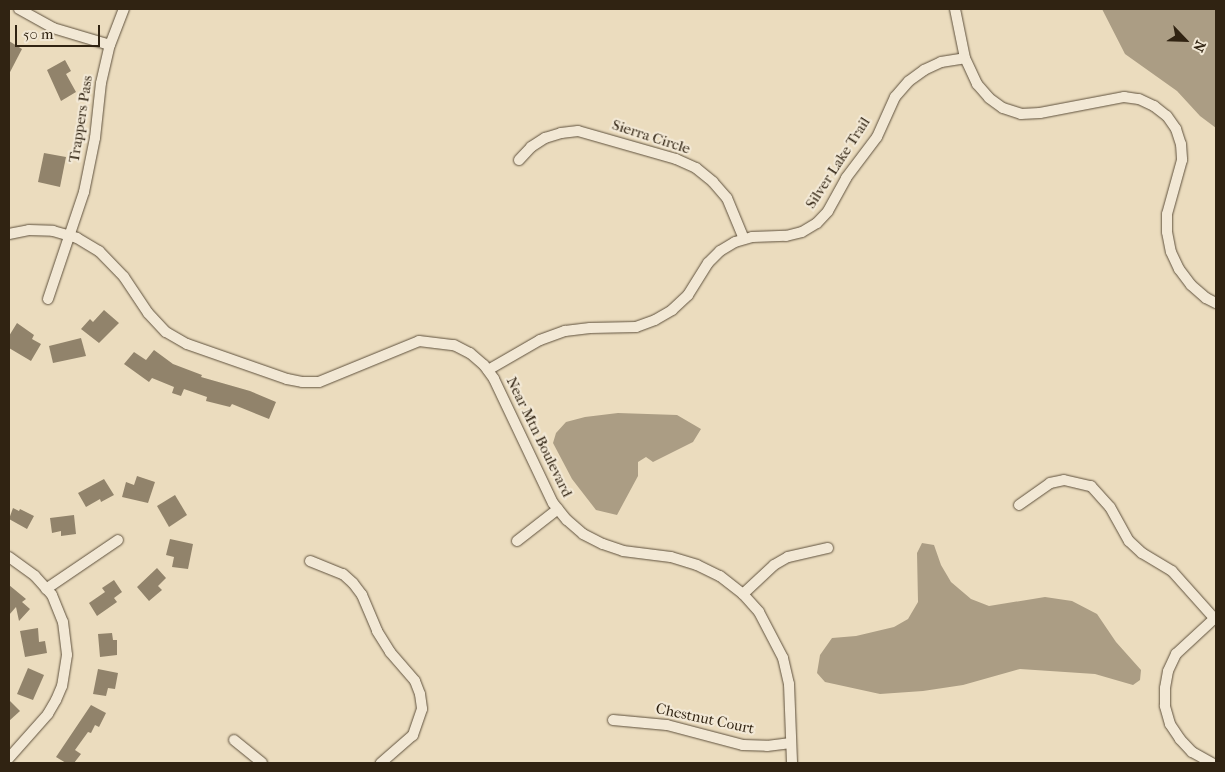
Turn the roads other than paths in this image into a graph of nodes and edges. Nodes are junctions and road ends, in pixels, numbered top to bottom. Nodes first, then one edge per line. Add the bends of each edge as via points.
1 (19, 9) edge
2 (124, 9) edge
3 (954, 9) edge
4 (110, 45) junction
5 (965, 58) junction
6 (519, 160) dead end
7 (9, 234) edge
8 (69, 235) junction
9 (744, 239) junction
10 (48, 299) dead end
11 (1216, 302) edge
12 (488, 370) junction
13 (1020, 505) dead end
14 (558, 509) junction
15 (118, 540) dead end
16 (517, 541) dead end
17 (828, 548) dead end
18 (9, 557) edge
19 (310, 561) dead end
20 (46, 588) junction
21 (743, 594) junction
22 (1215, 618) edge
23 (613, 720) dead end
24 (234, 740) dead end
25 (791, 743) junction
26 (9, 758) edge
27 (262, 763) edge
28 (381, 763) edge
29 (792, 763) edge
30 (1212, 763) edge

1 - 4 street via 52,28
2 - 4 street, Trappers Pass
3 - 5 street
4 - 8 street, Trappers Pass via 100,83 95,138 84,192
5 - 9 street, Silver Lake Trail via 941,62 909,81 895,97 877,137 846,178 828,212 817,223 786,236
5 - 11 street via 977,84 989,98 1002,108 1021,114 1124,97 1146,102 1167,116 1176,129 1182,160 1167,214 1171,252 1191,285
6 - 9 street, Sierra Circle via 545,138 578,131 676,159 696,168 727,198
7 - 8 street, Near Mtn Boulevard via 53,230
8 - 10 street, Trappers Pass
8 - 12 street, Near Mtn Boulevard via 99,251 124,277 148,313 166,332 187,344 287,379 319,382 334,378 419,341 454,345 470,353
9 - 12 street, Silver Lake Trail via 720,251 708,263 688,295 655,320 636,327 565,331 540,340
12 - 14 street, Near Mtn Boulevard
13 - 22 street via 1050,483 1064,480 1091,486 1110,507 1129,541 1172,571
14 - 16 street
14 - 21 street, Near Mtn Boulevard via 584,534 603,544 697,565 720,576
15 - 20 street
17 - 21 street via 788,557 774,565
18 - 20 street
19 - 28 street via 342,574 353,583 362,595 377,631 415,681 420,694 422,708 413,735
20 - 26 street via 63,622 67,655 62,686 48,714
21 - 25 street, Near Mtn Boulevard via 759,612 784,658 789,684
22 - 30 street via 1176,654 1168,670 1165,688 1170,724 1192,752
23 - 25 street, Chestnut Court via 666,725 743,745
24 - 27 street
25 - 29 street, Near Mtn Boulevard

